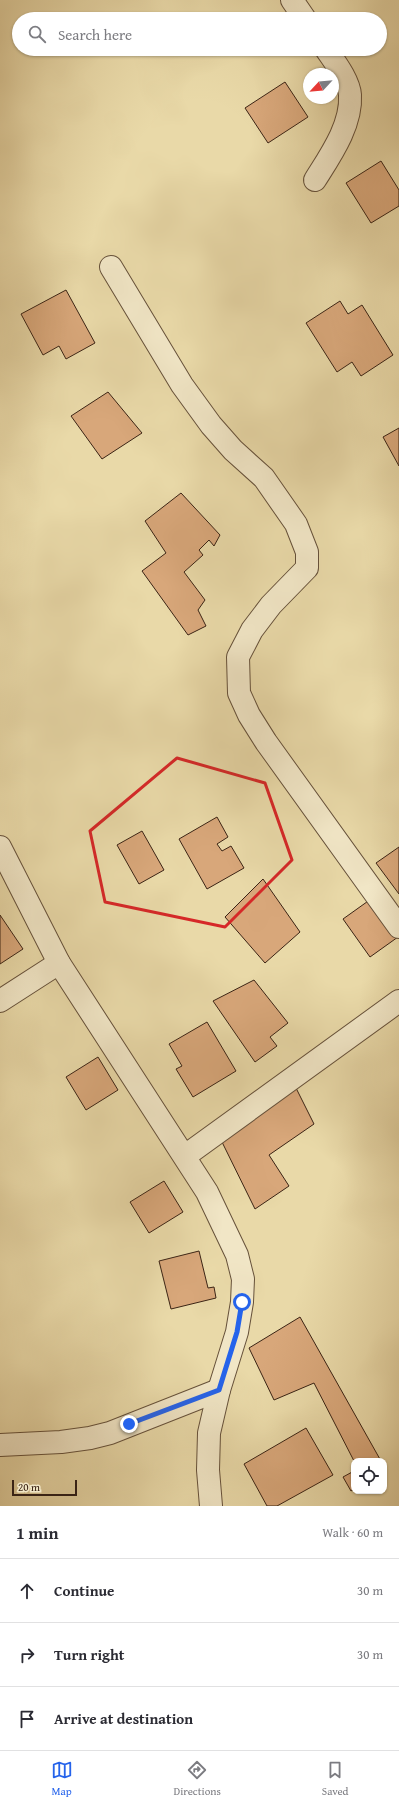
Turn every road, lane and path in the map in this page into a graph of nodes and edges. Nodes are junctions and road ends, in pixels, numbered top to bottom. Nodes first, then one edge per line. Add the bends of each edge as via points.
1 (292, 0) edge
2 (300, 12) edge
3 (331, 56) edge
4 (315, 180) dead end
5 (110, 267) dead end
6 (0, 847) edge
7 (399, 926) edge
8 (59, 963) junction
9 (0, 1001) edge
10 (399, 1001) edge
11 (185, 1156) junction
12 (219, 1390) junction
13 (0, 1445) edge
14 (211, 1506) edge

1 - 2 street
3 - 4 street via 341,71 350,95 347,119 334,149
5 - 7 street via 182,385 233,450 264,478 296,524 307,552 307,568 271,605 252,630 238,657 239,693 266,742
6 - 8 street
8 - 9 street
8 - 11 street
10 - 11 street
11 - 12 street via 223,1223 237,1255 243,1279 237,1332
12 - 13 street via 90,1438
12 - 14 street via 209,1434

